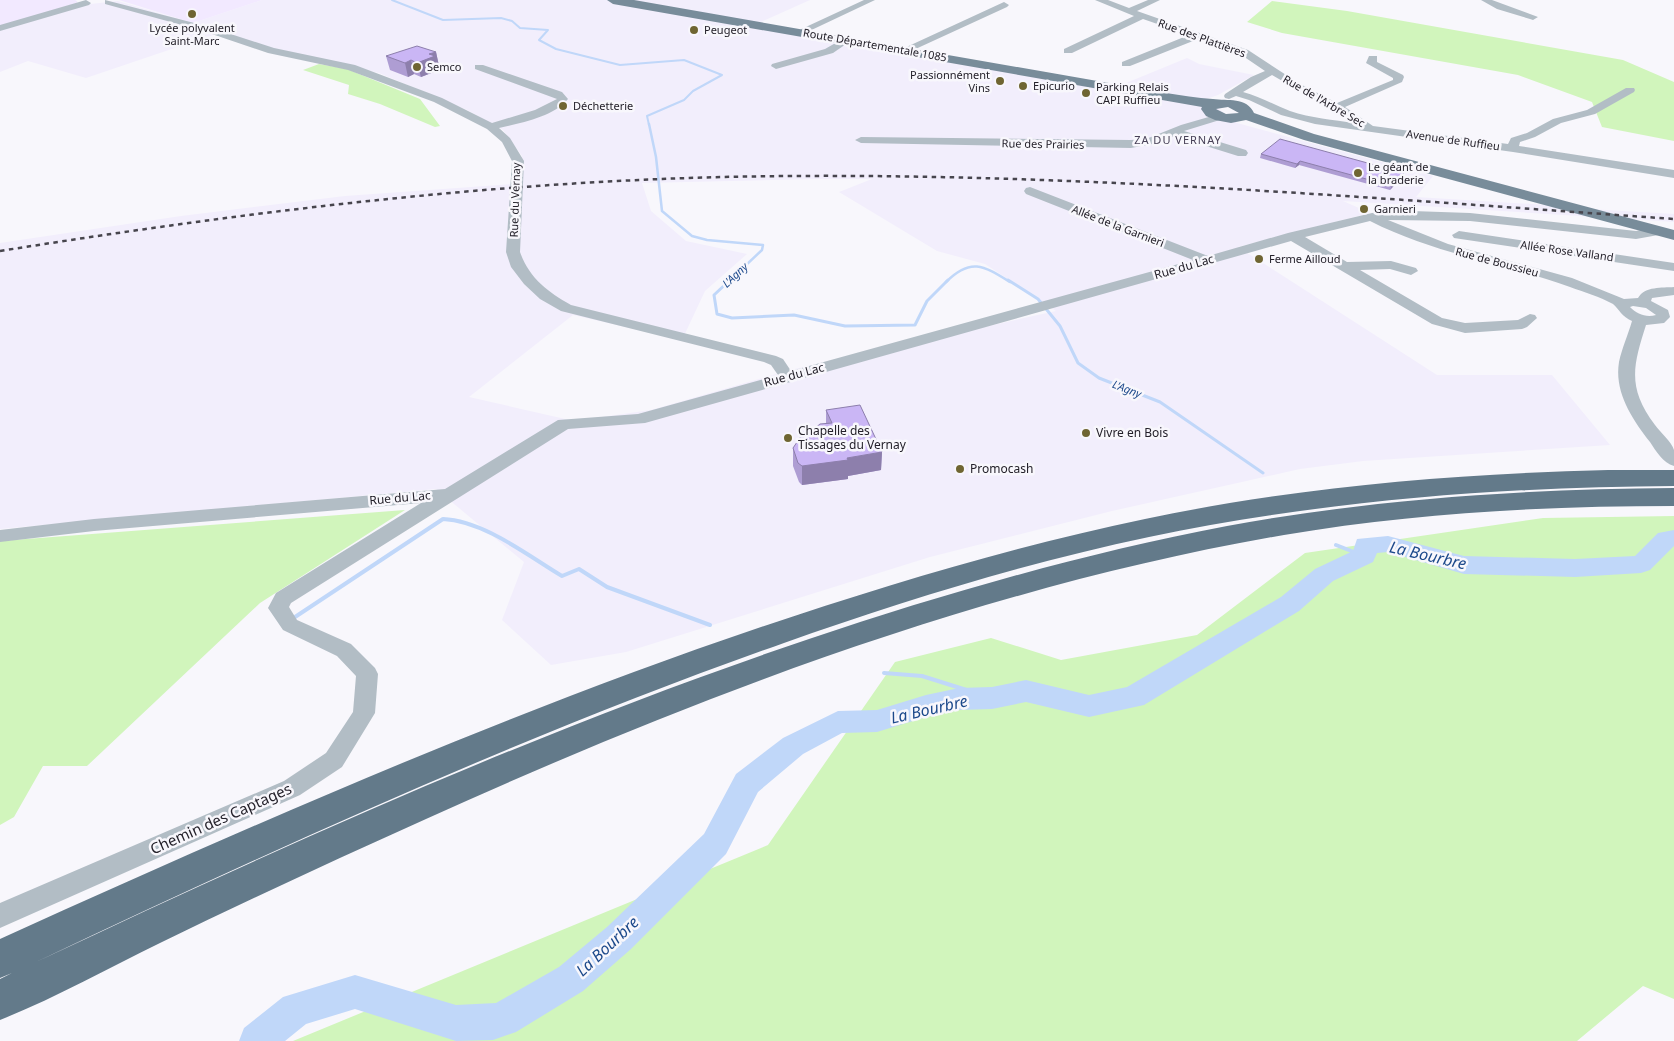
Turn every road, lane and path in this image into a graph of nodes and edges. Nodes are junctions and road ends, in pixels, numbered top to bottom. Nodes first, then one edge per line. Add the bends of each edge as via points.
1 (613, 0) edge
2 (871, 0) edge
3 (1100, 0) edge
4 (1156, 0) edge
5 (1485, 0) edge
6 (110, 1) edge
7 (86, 2) edge
8 (1004, 6) dead end
9 (1128, 11) junction
10 (1142, 16) junction
11 (1533, 17) dead end
12 (0, 28) edge
13 (800, 32) junction
14 (1196, 36) junction
15 (846, 40) junction
16 (905, 50) junction
17 (1068, 51) dead end
18 (1373, 58) dead end
19 (1126, 64) dead end
20 (776, 66) dead end
21 (479, 67) dead end
22 (1273, 72) junction
23 (1630, 90) dead end
24 (1337, 106) junction
25 (1216, 108) junction
26 (1239, 108) junction
27 (491, 127) junction
28 (1374, 130) junction
29 (1174, 132) junction
30 (861, 140) dead end
31 (1513, 148) junction
32 (1242, 153) dead end
33 (1674, 174) edge
34 (1030, 191) dead end
35 (1372, 217) junction
36 (1621, 221) junction
37 (1593, 230) junction
38 (1667, 233) edge
39 (1459, 235) dead end
40 (1293, 236) junction
41 (1207, 260) junction
42 (1346, 266) junction
43 (1674, 267) edge
44 (1412, 272) dead end
45 (1674, 291) edge
46 (1641, 311) junction
47 (1668, 314) edge
48 (1530, 318) dead end
49 (788, 376) junction
50 (1671, 463) edge
51 (449, 495) junction
52 (1674, 497) edge
53 (0, 536) edge
54 (0, 916) edge
55 (0, 959) edge
56 (0, 1000) edge

1 - 13 main road, Route Départementale 1085
2 - 13 street
3 - 9 street, Rue des Plattières
4 - 9 street
5 - 11 street via 1500,8
6 - 7 street, Rue du Vernay
6 - 27 street, Rue du Vernay via 265,49 350,67 438,100
7 - 12 street, Rue du Vernay
8 - 16 street
9 - 10 street, Rue des Plattières
10 - 14 street, Rue des Plattières
10 - 17 street
13 - 15 main road, Route Départementale 1085
14 - 19 street
14 - 22 street, Rue des Plattières via 1244,52
15 - 16 main road, Route Départementale 1085
15 - 20 street via 829,51
16 - 25 main road, Route Départementale 1085
18 - 24 street via 1372,63 1399,77 1397,82
21 - 27 street via 558,94 563,99
22 - 24 street, Rue de l'Arbre Sec
22 - 26 street via 1254,79
23 - 31 street via 1591,112 1557,121 1515,140
24 - 28 street, Rue de l'Arbre Sec
25 - 26 main road, Route Départementale 1085
25 - 26 street
25 - 29 street, Rue des Prairies
26 - 28 street, Avenue de Ruffieu via 1253,98 1296,117
26 - 36 main road, Route Départementale 1085 via 1309,137
27 - 49 street, Rue du Vernay via 506,140 518,161 514,252 518,267 545,296 566,308 770,359 777,362
28 - 31 street, Avenue de Ruffieu
29 - 30 street, Rue des Prairies via 1148,142 1122,144
29 - 32 street
31 - 33 street, Avenue de Ruffieu
34 - 41 street, Allée de la Garnieri
35 - 37 street, Rue du Lac via 1470,217
35 - 40 street, Rue du Lac
35 - 46 street, Rue de Boussieu via 1430,243 1569,282 1624,304 1633,302
36 - 37 street, Rue du Lac via 1614,228
36 - 38 main road, Route Départementale 1085
37 - 38 street, Rue du Lac via 1636,235
39 - 43 street, Allée Rose Valland
40 - 41 street, Rue du Lac
40 - 42 street
41 - 49 street, Rue du Lac
42 - 44 street via 1391,265
42 - 48 street via 1437,321 1465,328 1522,324
45 - 46 street via 1646,296
46 - 47 street via 1655,321
46 - 50 street via 1627,363 1627,386 1637,412
49 - 51 street, Rue du Lac via 639,419 564,424
50 - 55 highway via 1552,479 1320,500 1151,527 975,570 867,602 549,717 310,817
51 - 53 street, Rue du Lac
51 - 54 street, Chemin des Captages via 283,598 278,608 290,625 344,650 366,674 364,713 334,760 292,788
52 - 56 highway via 1479,504 1304,524 1109,561 882,625 769,664 556,747 335,842

